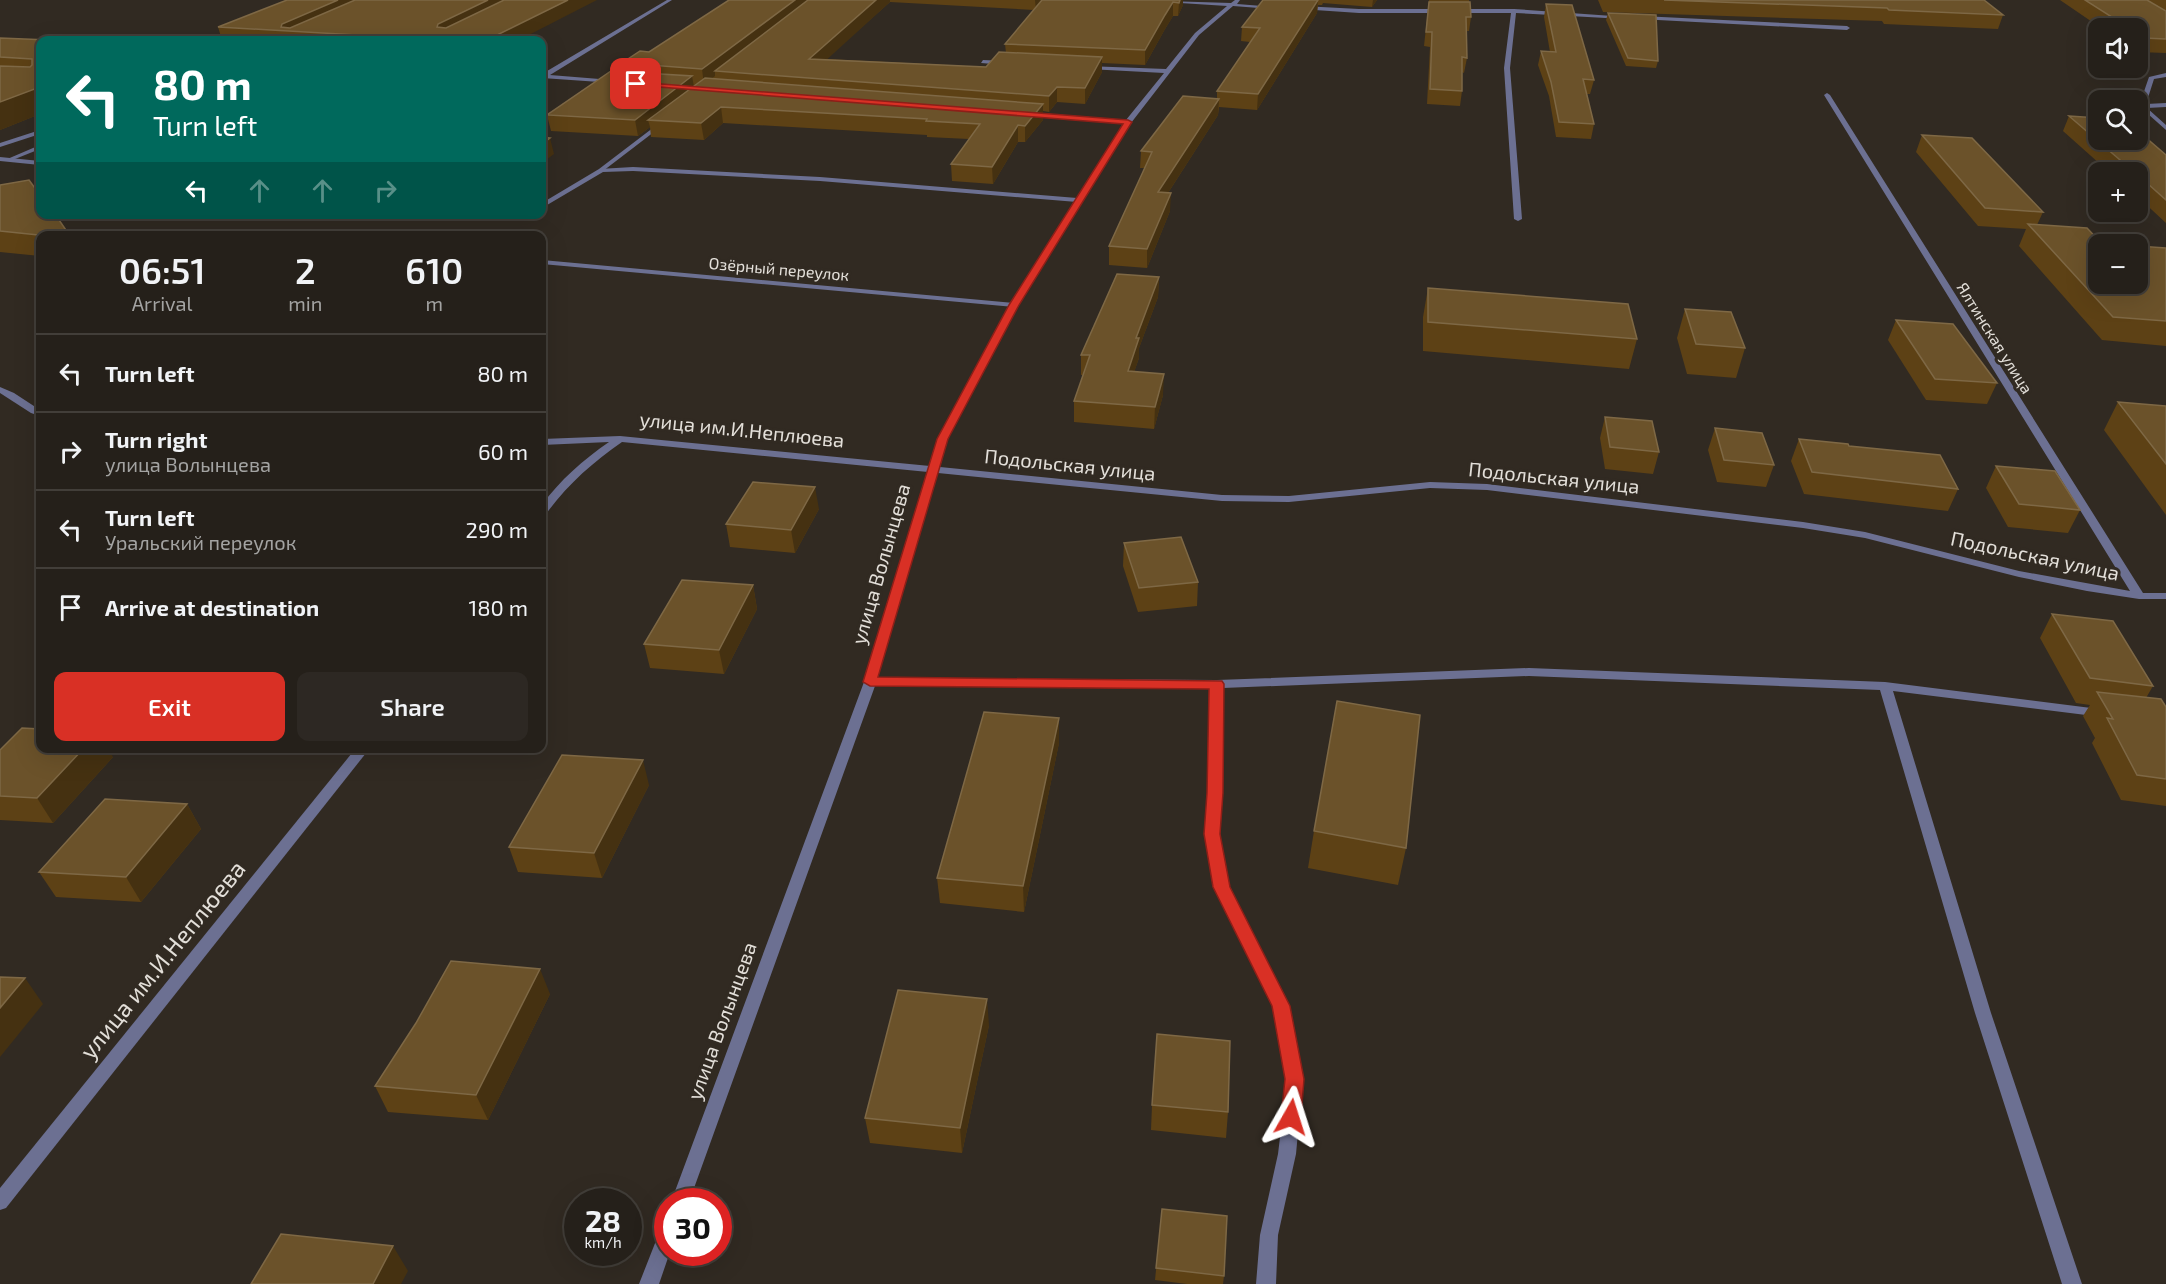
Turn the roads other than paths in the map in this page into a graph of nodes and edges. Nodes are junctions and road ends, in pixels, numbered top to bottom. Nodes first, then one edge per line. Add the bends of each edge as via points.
1 (670, 0) edge
2 (1135, 0) edge
3 (1235, 2) edge
4 (1279, 7) edge
5 (1290, 7) edge
6 (1514, 11) junction
7 (1846, 28) dead end
8 (983, 62) dead end
9 (1017, 63) edge
10 (1075, 66) edge
11 (1168, 71) junction
12 (546, 74) edge
13 (2166, 75) edge
14 (546, 76) edge
15 (624, 83) edge
16 (2147, 90) edge
17 (1827, 95) dead end
18 (2166, 105) edge
19 (2148, 106) edge
20 (2148, 112) edge
21 (1023, 114) edge
22 (671, 117) edge
23 (1128, 122) junction
24 (2166, 128) edge
25 (36, 133) edge
26 (0, 146) edge
27 (36, 148) edge
28 (4, 159) edge
29 (36, 163) edge
30 (601, 171) junction
31 (1077, 200) junction
32 (546, 204) edge
33 (1518, 219) dead end
34 (546, 262) edge
35 (1014, 305) junction
36 (0, 390) edge
37 (36, 411) edge
38 (620, 439) junction
39 (546, 442) edge
40 (932, 470) junction
41 (546, 506) edge
42 (2139, 596) junction
43 (2166, 597) edge
44 (870, 682) junction
45 (1216, 684) junction
46 (1885, 686) junction
47 (2119, 715) edge
48 (360, 753) edge
49 (685, 1188) edge
50 (0, 1202) edge
51 (656, 1266) edge
52 (649, 1284) edge
53 (1266, 1284) edge
54 (2072, 1284) edge

1 - 12 street
2 - 3 street
3 - 4 street
3 - 11 street, улица Волынцева via 1197,34
5 - 6 street
6 - 7 street
6 - 33 street via 1507,68
8 - 9 street
10 - 11 street
11 - 23 street, улица Волынцева
13 - 16 street via 2151,78
14 - 15 street
17 - 42 street, Ялтинская улица
18 - 19 street
20 - 24 street
21 - 23 street
22 - 30 street
23 - 31 street, улица Волынцева
25 - 26 street
27 - 28 street
28 - 29 street
30 - 31 street via 748,175
30 - 32 street
31 - 35 street, улица Волынцева
34 - 35 street, Озёрный переулок
35 - 40 street, улица Волынцева via 943,439
36 - 37 street
38 - 39 street
38 - 40 street, улица им.И.Неплюева
38 - 41 street, улица им.И.Неплюева via 579,467
40 - 42 street, Подольская улица via 1222,498 1289,498 1430,484 1487,487 1865,535 2019,574
40 - 44 street, улица Волынцева
42 - 43 street, Подольская улица
44 - 45 street
44 - 49 street, улица Волынцева
45 - 46 street via 1529,672
45 - 53 street via 1212,834 1221,887 1281,1006 1295,1079 1287,1154 1269,1235
46 - 47 street
46 - 54 street via 1983,1013
48 - 50 street, улица им.И.Неплюева
51 - 52 street

